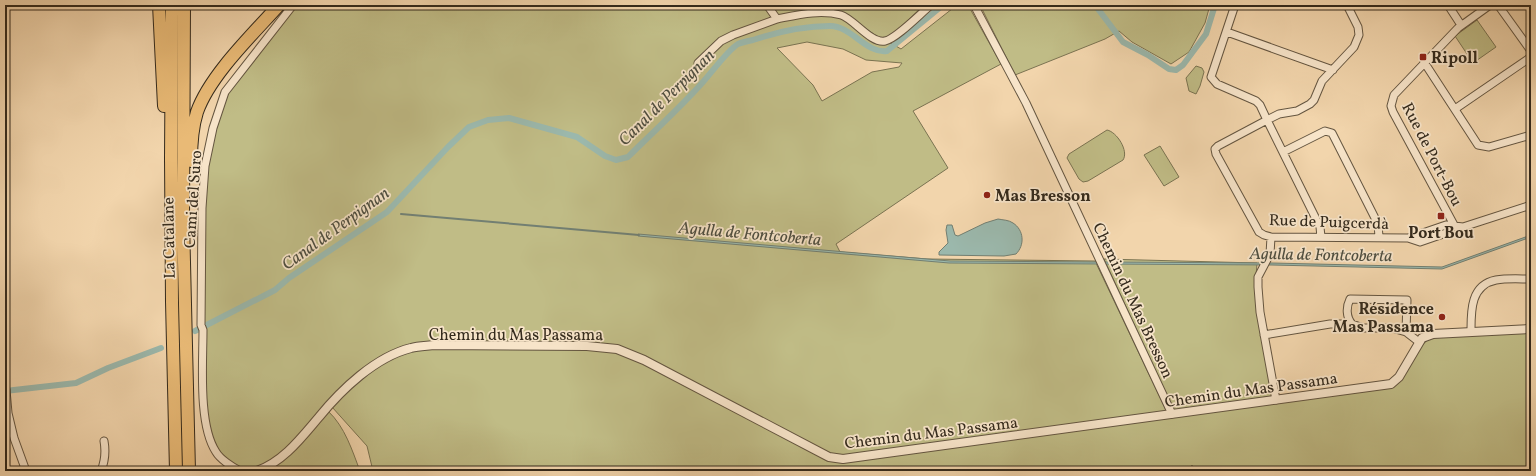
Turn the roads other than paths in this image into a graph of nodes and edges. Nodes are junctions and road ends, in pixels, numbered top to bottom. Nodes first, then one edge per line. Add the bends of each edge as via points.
1 (159, 5) edge
2 (172, 5) edge
3 (184, 5) edge
4 (279, 5) edge
5 (293, 5) edge
6 (767, 5) edge
7 (931, 5) edge
8 (974, 5) edge
9 (1235, 5) edge
10 (1347, 5) edge
11 (1448, 5) edge
12 (1490, 5) edge
13 (1498, 5) edge
14 (777, 19) junction
15 (1461, 25) junction
16 (1227, 32) junction
17 (1531, 51) edge
18 (1531, 57) edge
19 (1424, 62) junction
20 (698, 63) dead end
21 (1333, 70) junction
22 (1455, 109) junction
23 (1267, 120) junction
24 (1531, 135) edge
25 (1283, 152) junction
26 (171, 158) junction
27 (1531, 205) edge
28 (183, 221) junction
29 (1454, 226) junction
30 (1271, 237) junction
31 (1321, 237) junction
32 (1380, 237) junction
33 (1408, 238) joint
34 (1531, 278) edge
35 (1352, 324) junction
36 (1531, 329) edge
37 (1406, 332) junction
38 (1471, 332) junction
39 (1264, 335) junction
40 (1419, 342) junction
41 (6, 392) edge
42 (1276, 400) junction
43 (1172, 414) junction
44 (104, 441) dead end
45 (26, 471) edge
46 (100, 471) edge
47 (176, 471) edge
48 (189, 471) edge
49 (240, 471) edge
50 (257, 471) edge

1 - 26 highway via 164,135
2 - 26 highway, La Catalane
3 - 28 highway, La Catalane
4 - 28 highway via 232,58 205,94 194,127 190,198
5 - 49 street, Cami del Suro via 225,92 212,128 205,166 202,208 202,328 207,431 216,453
6 - 14 street
7 - 14 street via 893,37 884,41 876,40 843,16 830,12
8 - 43 street, Chemin du Mas Bresson via 1026,103
9 - 16 street
10 - 21 street, Rue de Puigcerdà via 1358,26 1359,35 1354,47
11 - 15 street
12 - 15 street, Rue de Port-Bou
13 - 17 street
14 - 20 street via 721,41
15 - 19 street, Rue de Port-Bou
16 - 21 street
16 - 23 street via 1211,75 1213,81 1256,101
18 - 22 street
19 - 22 street
19 - 29 street, Rue de Port-Bou via 1394,95 1391,106
21 - 23 street, Rue de Puigcerdà via 1322,81 1310,104 1297,111 1279,114
22 - 24 street via 1478,145 1489,146
23 - 25 street
23 - 30 street, Rue de Puigcerdà via 1218,146 1216,154 1259,232
25 - 31 street via 1320,227
25 - 32 street via 1325,131 1332,133 1378,224
26 - 47 highway, La Catalane
27 - 29 street, Rue de Port-Bou via 1463,227
28 - 48 highway, La Catalane
29 - 33 street, Rue de Port-Bou via 1449,232 1420,242
30 - 31 street, Rue de Puigcerdà
30 - 39 street via 1270,254 1258,277
31 - 32 street, Rue de Puigcerdà
32 - 33 street, Rue de Puigcerdà
34 - 38 street via 1495,280 1485,285 1472,302
35 - 37 street via 1363,328 1392,328
35 - 37 street via 1347,311 1350,299 1406,300
35 - 39 street via 1330,324
36 - 38 street
37 - 40 street
38 - 40 street via 1433,334
39 - 42 street
40 - 42 street, Chemin du Mas Passama via 1399,377 1391,384
41 - 45 street via 14,438
42 - 43 street, Chemin du Mas Passama
43 - 50 street, Chemin du Mas Passama via 842,459 829,457 644,360 617,349 587,346 435,345 411,348 394,354 361,374 330,404 294,447 268,467
44 - 46 street via 105,451

